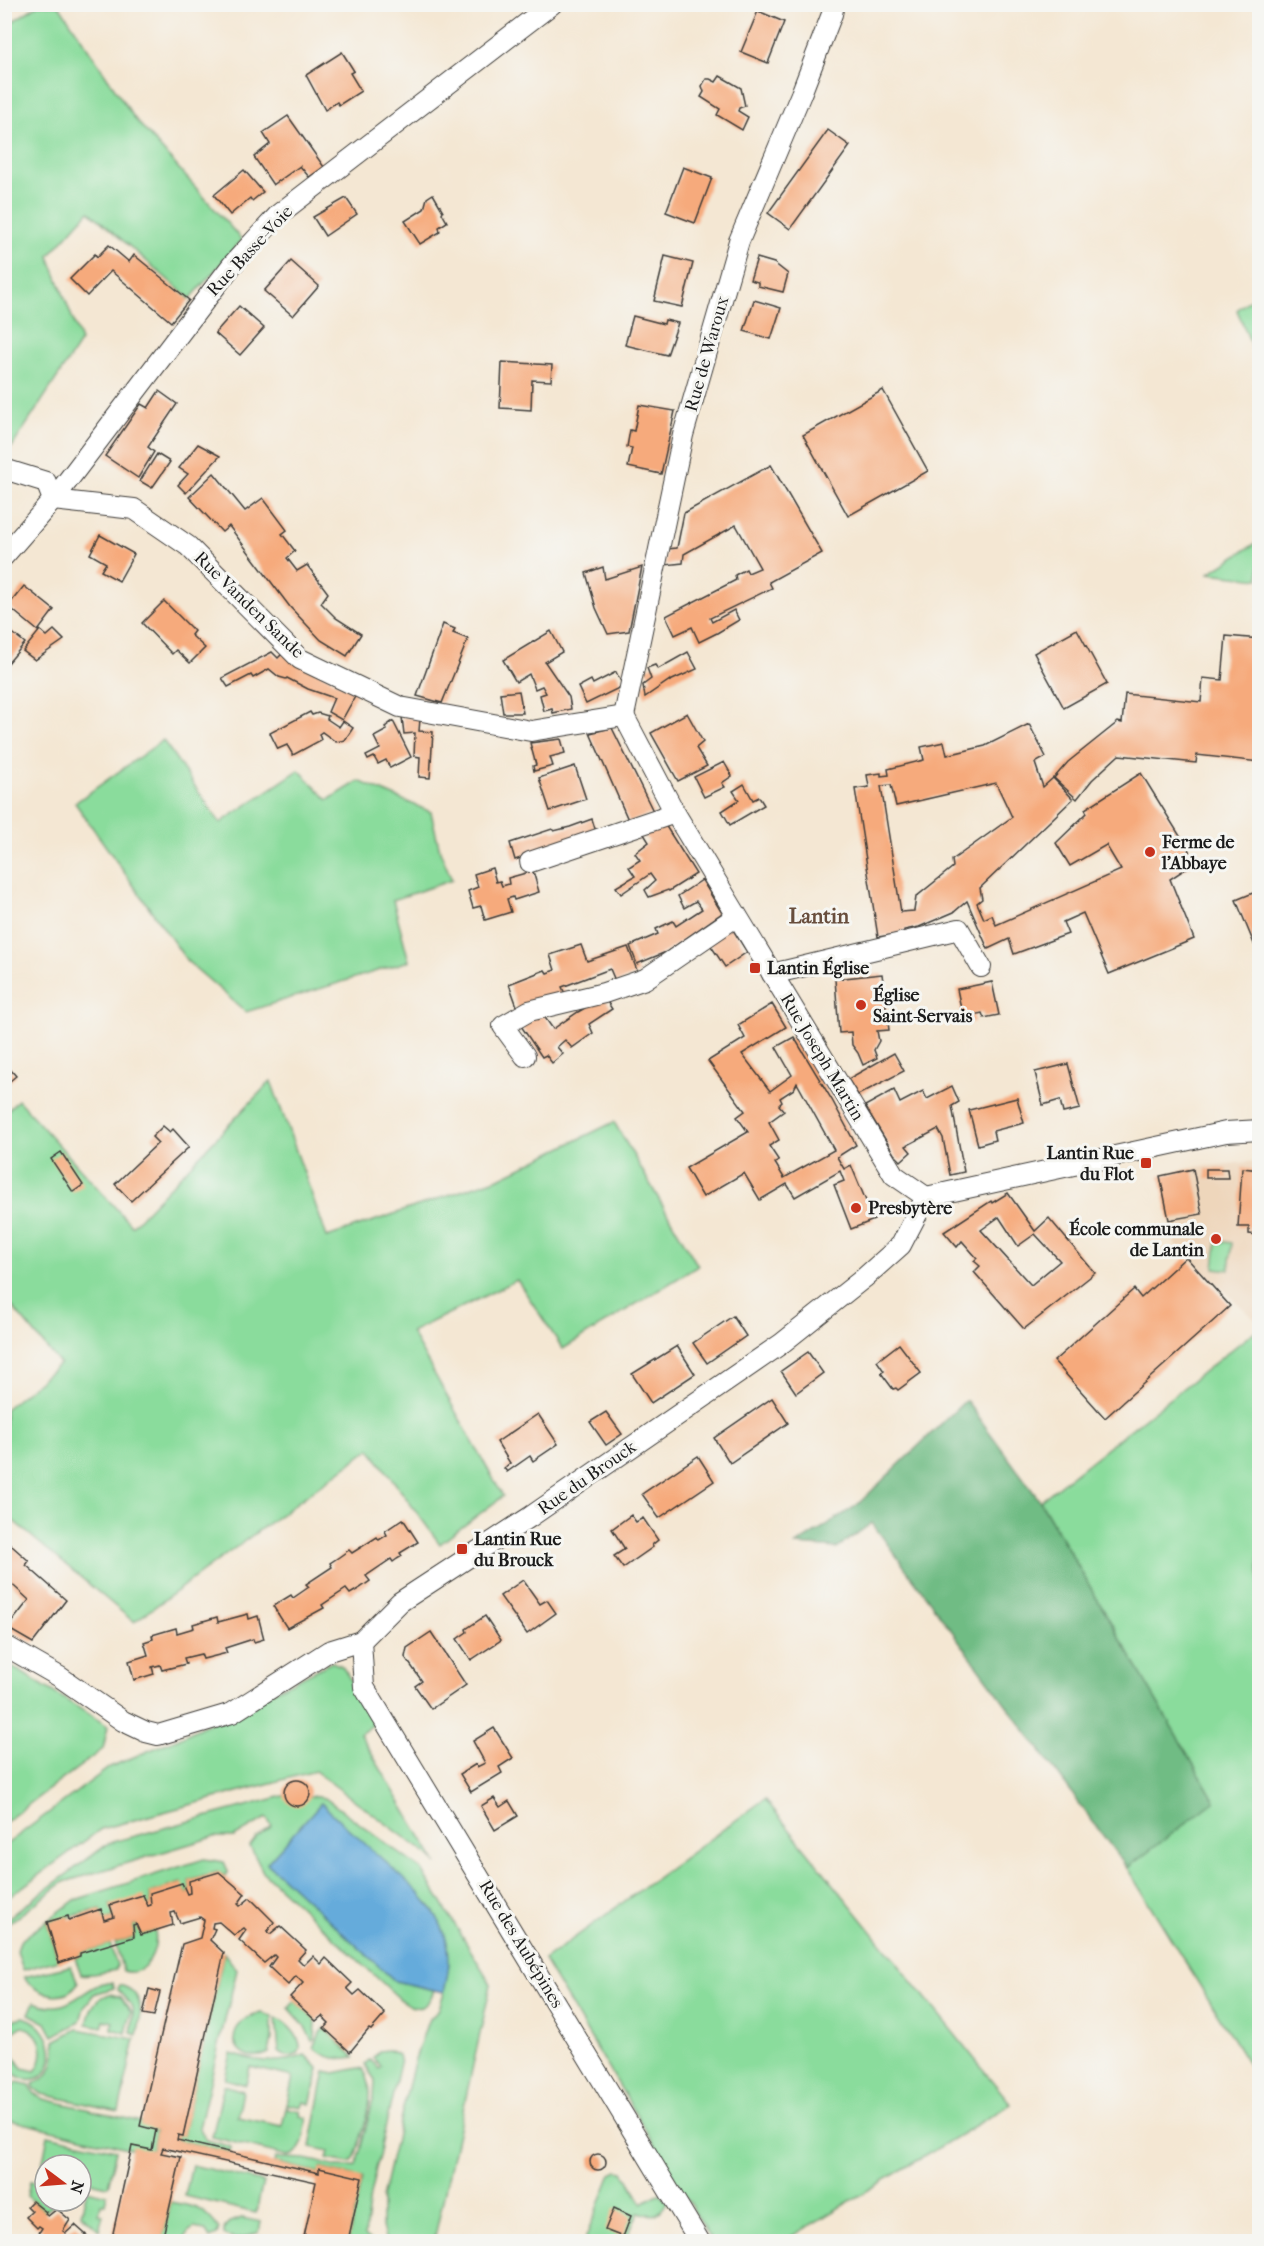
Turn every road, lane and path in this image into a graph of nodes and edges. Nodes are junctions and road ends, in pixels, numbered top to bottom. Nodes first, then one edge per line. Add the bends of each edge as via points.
1 (552, 4) edge
2 (834, 4) edge
3 (4, 469) edge
4 (53, 500) junction
5 (4, 556) edge
6 (624, 716) junction
7 (675, 813) junction
8 (530, 862) dead end
9 (736, 916) junction
10 (981, 966) dead end
11 (772, 974) junction
12 (525, 1056) dead end
13 (1260, 1130) edge
14 (927, 1197) junction
15 (361, 1641) junction
16 (4, 1645) edge
17 (700, 2241) edge

1 - 4 street, Rue Basse-Voie via 279,214 232,265
2 - 6 street, Rue de Waroux via 740,241 683,435
3 - 4 street via 46,482
4 - 5 street, Rue Basse-Voie
4 - 6 street, Rue Vanden Sande via 134,508 188,546 300,659 400,707 531,731
6 - 7 street, Rue Joseph Martin
7 - 8 street
7 - 9 street, Rue Joseph Martin
9 - 11 street, Rue Joseph Martin
9 - 12 street via 645,979 529,1011 503,1026
10 - 11 street via 959,929
11 - 14 street, Rue Joseph Martin via 894,1175
13 - 14 street via 1226,1132
14 - 15 street, Rue du Brouck via 901,1245 781,1344 531,1517 400,1602
15 - 16 street, Rue du Brouck via 329,1650 232,1713 158,1734 123,1721 60,1677
15 - 17 street, Rue des Aubépines via 364,1687

